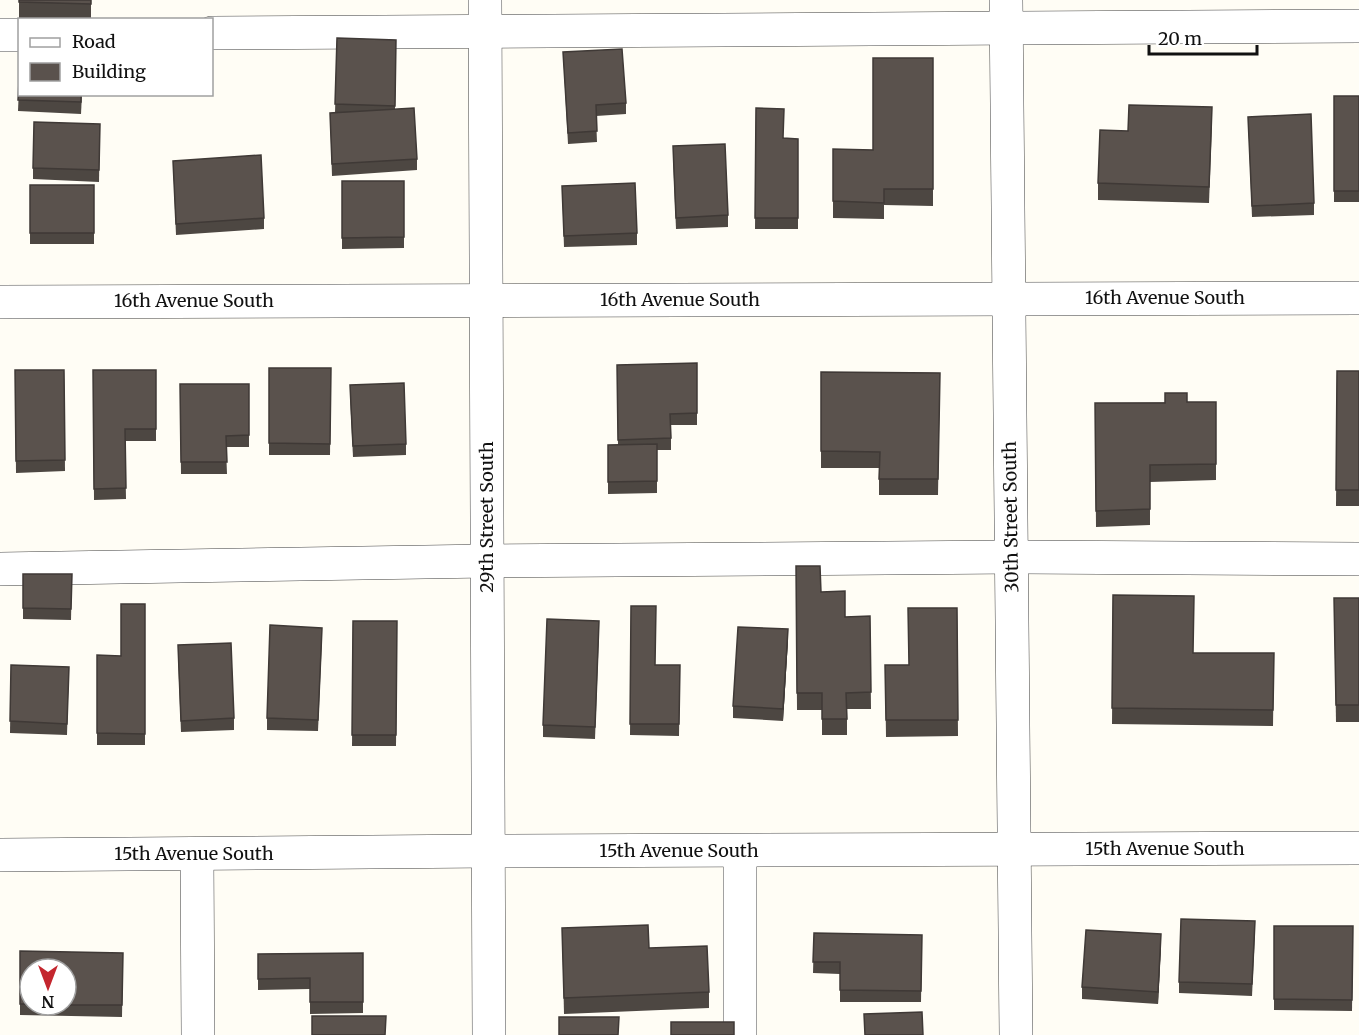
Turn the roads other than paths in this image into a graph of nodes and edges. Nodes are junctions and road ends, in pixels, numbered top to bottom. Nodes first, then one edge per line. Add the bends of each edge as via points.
1 (1006, 14) edge
2 (485, 15) edge
3 (1359, 26) edge
4 (213, 33) edge
5 (0, 35) edge
6 (18, 35) edge
7 (1359, 298) edge
8 (1009, 299) junction
9 (486, 300) junction
10 (0, 302) edge
11 (1011, 557) junction
12 (1359, 560) edge
13 (488, 561) junction
14 (0, 568) edge
15 (1359, 848) edge
16 (1014, 850) junction
17 (489, 851) junction
18 (740, 851) junction
19 (197, 854) junction
20 (0, 855) edge
21 (198, 1035) edge
22 (489, 1035) edge
23 (740, 1035) edge
24 (1016, 1035) edge

1 - 2 street
1 - 3 street
1 - 8 street, 30th Street South
2 - 4 street
2 - 9 street, 29th Street South
5 - 6 street
7 - 8 street, 16th Avenue South
8 - 9 street, 16th Avenue South
8 - 11 street, 30th Street South
9 - 10 street, 16th Avenue South
9 - 13 street, 29th Street South
11 - 12 street
11 - 13 street
11 - 16 street, 30th Street South
13 - 14 street
13 - 17 street, 29th Street South
15 - 16 street, 15th Avenue South
16 - 18 street, 15th Avenue South
16 - 24 street, 30th Street South
17 - 18 street, 15th Avenue South
17 - 19 street, 15th Avenue South
17 - 22 street, 29th Street South
18 - 23 street
19 - 20 street, 15th Avenue South
19 - 21 street

